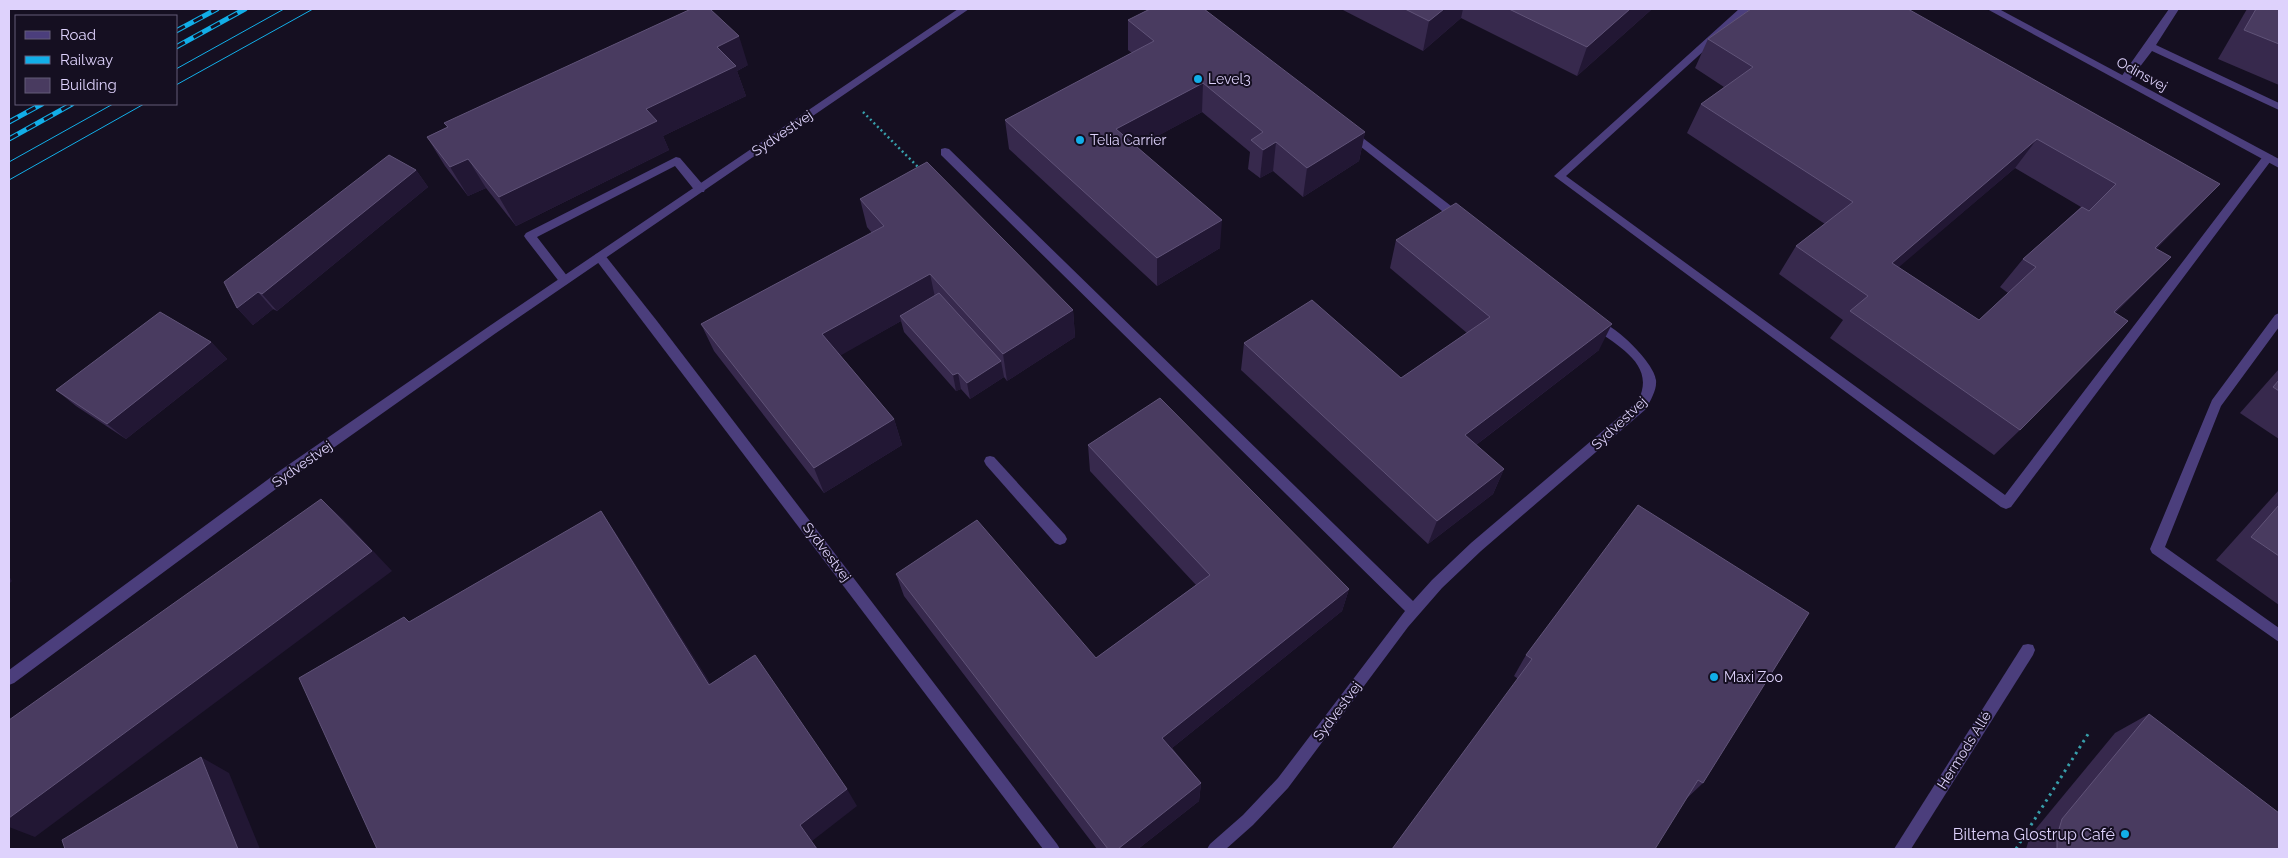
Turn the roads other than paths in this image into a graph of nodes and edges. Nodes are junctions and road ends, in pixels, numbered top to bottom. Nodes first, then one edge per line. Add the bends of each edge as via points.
1 (964, 9) edge
2 (1745, 9) edge
3 (1992, 9) edge
4 (2171, 9) edge
5 (2150, 46) junction
6 (2125, 80) junction
7 (2279, 107) edge
8 (1342, 126) edge
9 (945, 152) dead end
10 (2268, 158) junction
11 (2279, 164) edge
12 (700, 189) junction
13 (1467, 224) edge
14 (600, 257) junction
15 (565, 281) junction
16 (1582, 314) edge
17 (2279, 318) edge
18 (990, 461) dead end
19 (1060, 538) dead end
20 (1414, 611) junction
21 (2279, 636) edge
22 (2028, 650) dead end
23 (9, 678) edge
24 (1052, 849) edge
25 (1215, 849) edge
26 (1902, 849) edge

1 - 12 street, Sydvestvej
2 - 10 street via 1559,176 2006,503
3 - 6 street, Odinsvej
4 - 5 street
5 - 6 street
5 - 7 street
6 - 10 street, Odinsvej
8 - 13 street
9 - 20 street
10 - 11 street, Odinsvej
12 - 14 street, Sydvestvej
12 - 15 street via 676,161 530,236
14 - 15 street, Sydvestvej
14 - 24 street, Sydvestvej
15 - 23 street, Sydvestvej via 284,476
16 - 20 street, Sydvestvej via 1644,362 1650,371 1650,394 1642,405 1476,547
17 - 21 street via 2216,404 2157,549
18 - 19 street
20 - 25 street, Sydvestvej via 1283,783
22 - 26 street, Hermods Allé

